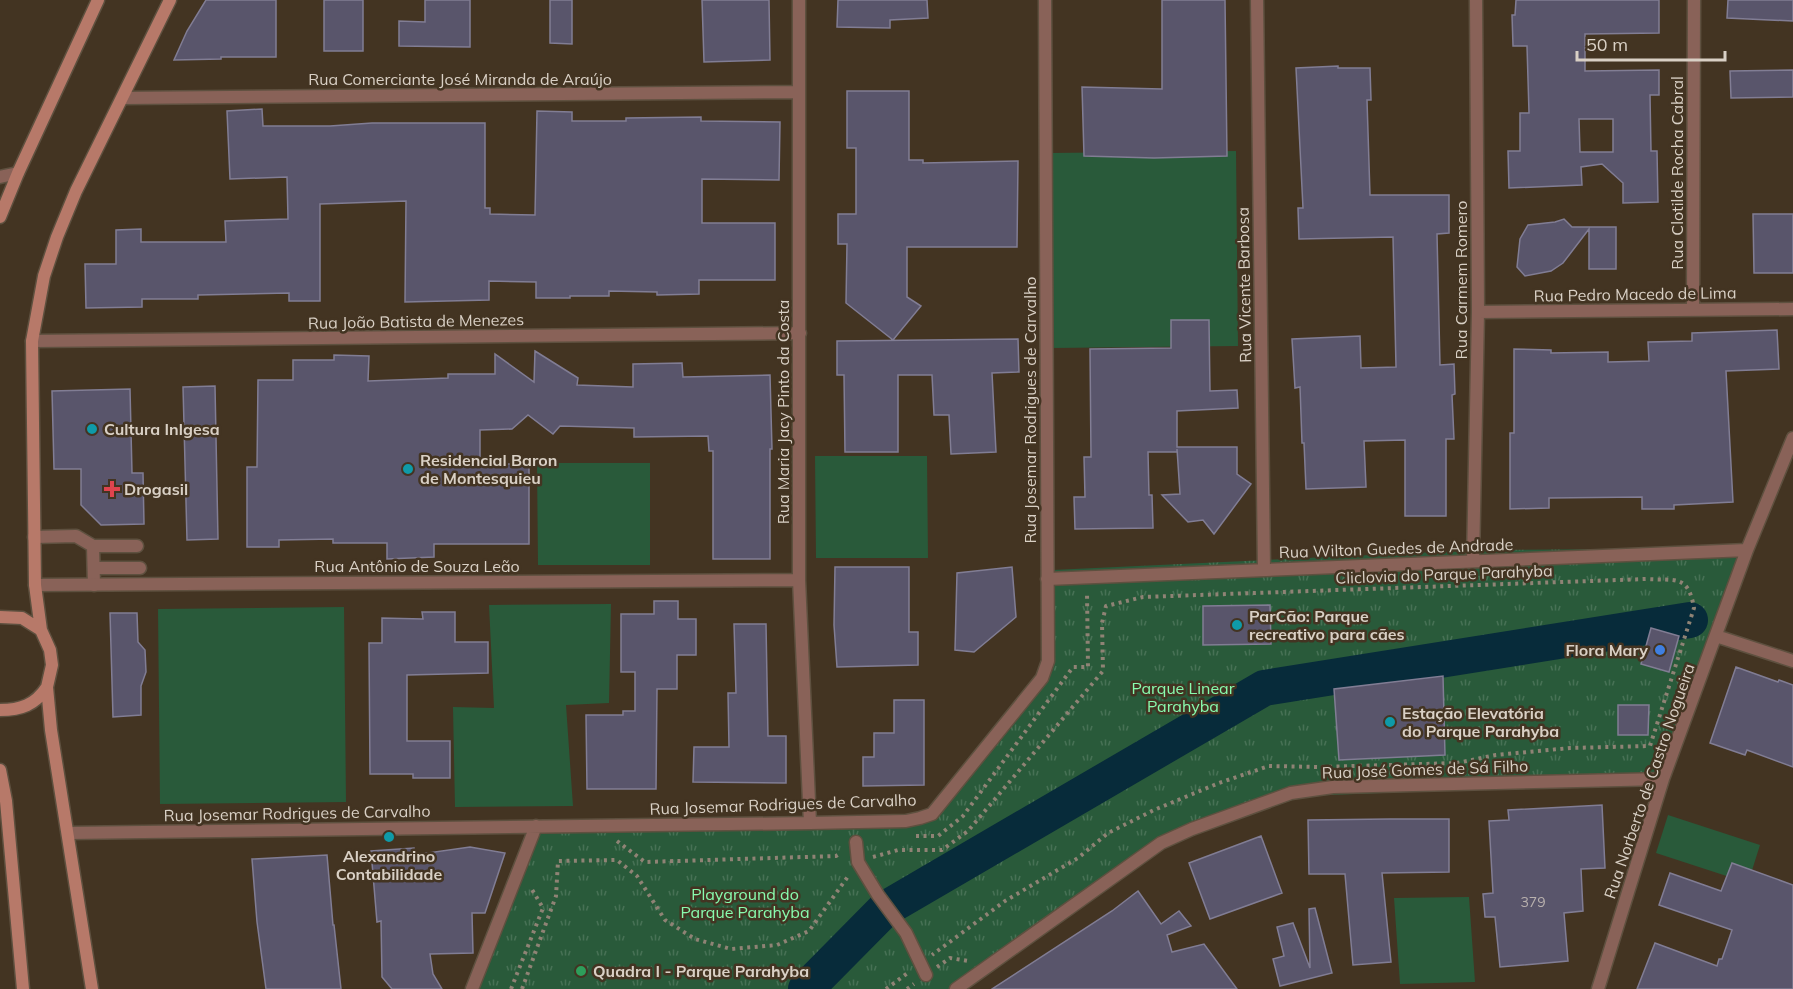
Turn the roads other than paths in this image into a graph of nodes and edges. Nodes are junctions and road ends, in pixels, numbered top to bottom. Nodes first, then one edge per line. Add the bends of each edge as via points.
1 (98, 0) edge
2 (170, 0) edge
3 (799, 0) edge
4 (1045, 0) edge
5 (1257, 0) edge
6 (1476, 0) edge
7 (1694, 0) edge
8 (798, 92) junction
9 (123, 98) junction
10 (18, 173) junction
11 (0, 177) edge
12 (0, 217) edge
13 (1693, 309) junction
14 (1793, 309) edge
15 (1478, 312) junction
16 (800, 333) junction
17 (32, 341) junction
18 (1793, 438) edge
19 (34, 537) junction
20 (93, 546) junction
21 (137, 546) dead end
22 (1747, 550) junction
23 (1473, 561) junction
24 (94, 568) junction
25 (140, 568) dead end
26 (1264, 570) junction
27 (1047, 579) junction
28 (799, 580) junction
29 (34, 585) junction
30 (94, 585) junction
31 (0, 617) edge
32 (41, 630) junction
33 (1716, 636) junction
34 (1793, 661) edge
35 (47, 687) junction
36 (0, 710) edge
37 (0, 770) edge
38 (1663, 779) junction
39 (810, 823) junction
40 (537, 826) junction
41 (68, 833) junction
42 (856, 842) road end
43 (923, 970) road end
44 (23, 989) edge
45 (92, 989) edge
46 (472, 989) edge
47 (956, 989) edge
48 (1598, 989) edge

1 - 10 main road
2 - 9 main road
3 - 8 street, Rua Maria Jacy Pinto da Costa
4 - 27 street, Rua Josemar Rodrigues de Carvalho
5 - 26 street, Rua Vicente Barbosa
6 - 15 street, Rua Carmem Romero
7 - 13 street, Rua Clotilde Rocha Cabral
8 - 9 street, Rua Comerciante José Miranda de Araújo
8 - 16 street, Rua Maria Jacy Pinto da Costa
9 - 17 main road via 57,237 44,276
10 - 11 street
10 - 12 main road
13 - 14 street, Rua Pedro Macedo de Lima
13 - 15 street, Rua Pedro Macedo de Lima
15 - 23 street, Rua Carmem Romero
16 - 17 street, Rua João Batista de Menezes
16 - 28 street, Rua Maria Jacy Pinto da Costa
17 - 19 main road
18 - 22 street, Rua Norberto de Castro Nogueira
19 - 20 street via 76,536
19 - 29 main road
20 - 21 street
20 - 24 street
22 - 23 street, Rua Wilton Guedes de Andrade
22 - 33 street, Rua Norberto de Castro Nogueira
23 - 26 street, Rua Wilton Guedes de Andrade
24 - 25 street
24 - 30 street
26 - 27 street, Rua Wilton Guedes de Andrade
27 - 39 street, Rua Josemar Rodrigues de Carvalho via 1048,661 1042,678 938,807 914,820
28 - 30 street, Rua Antônio de Souza Leão
28 - 39 street, Rua Maria Jacy Pinto da Costa
29 - 30 street, Rua Antônio de Souza Leão
29 - 32 main road
31 - 32 main road via 22,618
32 - 35 main road via 52,665
33 - 34 street
33 - 38 street, Rua Norberto de Castro Nogueira
35 - 36 main road via 33,703 15,710
35 - 41 main road
37 - 44 main road
38 - 47 street, Rua José Gomes de Sá Filho via 1333,787 1290,793 1161,843
38 - 48 street, Rua Norberto de Castro Nogueira
39 - 40 street, Rua Josemar Rodrigues de Carvalho
40 - 41 street, Rua Josemar Rodrigues de Carvalho
40 - 46 street
41 - 45 main road
42 - 43 street via 858,862 906,933

